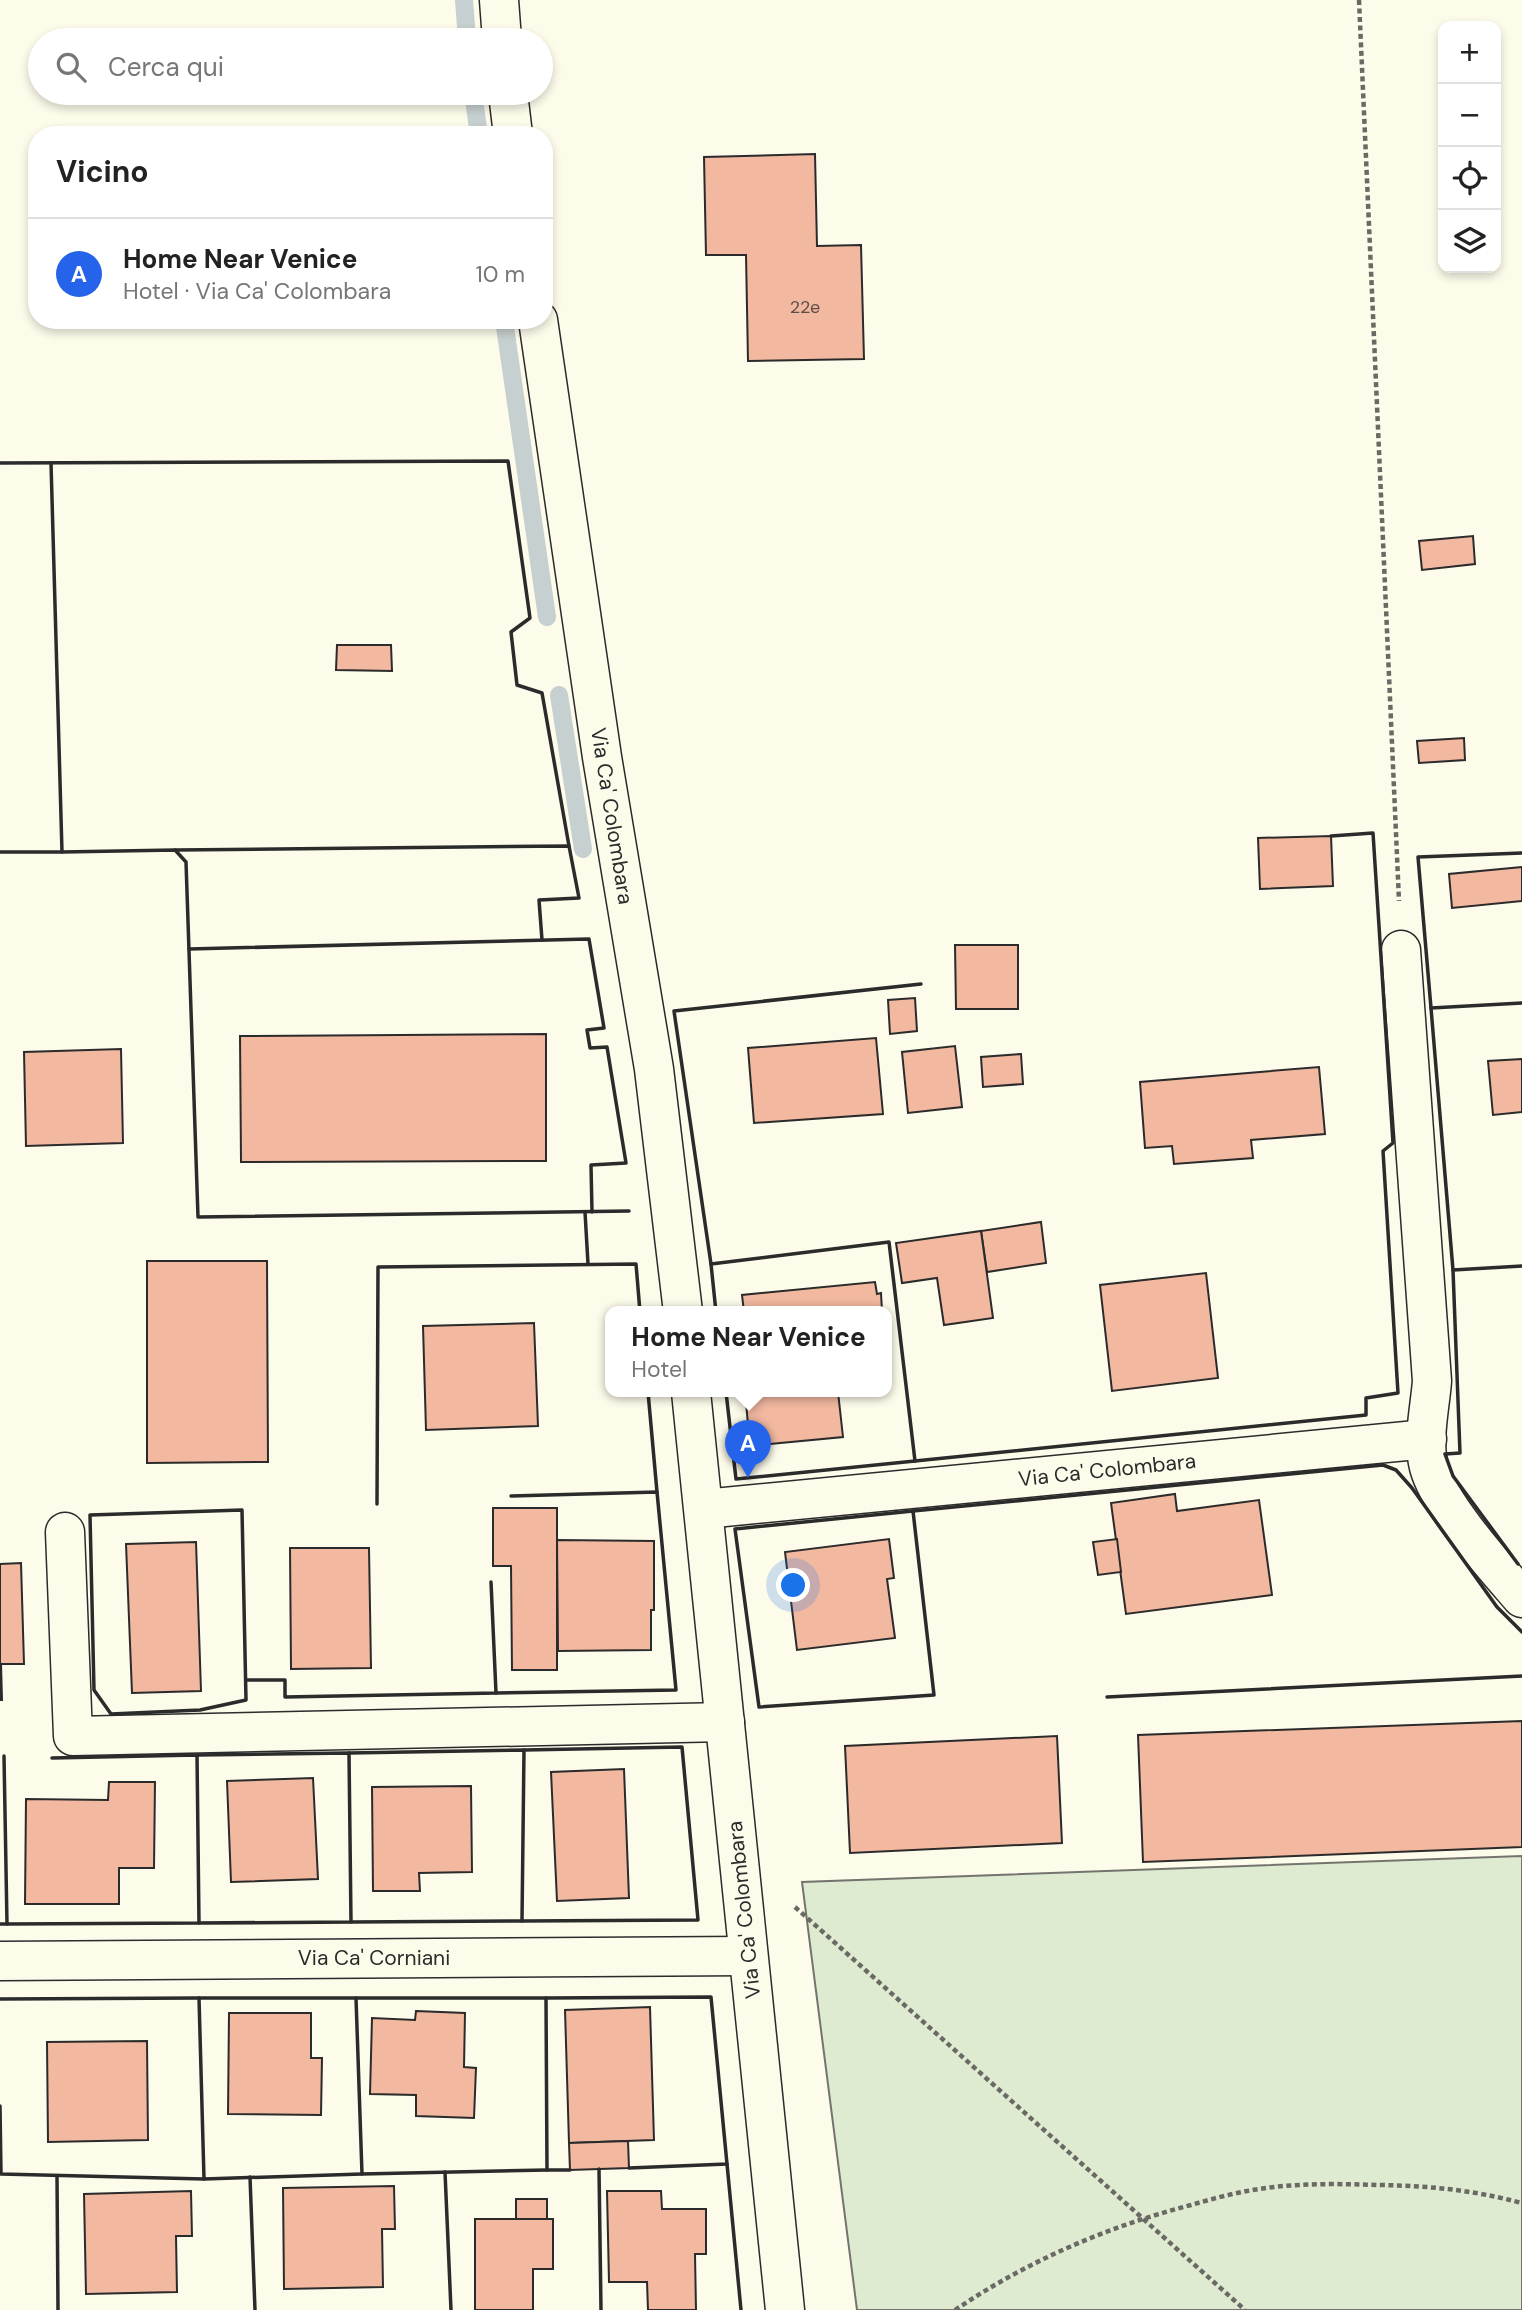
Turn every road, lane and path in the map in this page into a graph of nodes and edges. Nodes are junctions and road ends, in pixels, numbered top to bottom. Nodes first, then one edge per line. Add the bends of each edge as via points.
1 (499, 0) edge
2 (1359, 0) edge
3 (501, 28) edge
4 (509, 105) edge
5 (512, 126) edge
6 (539, 329) edge
7 (1401, 950) joint
8 (682, 1306) edge
9 (692, 1397) edge
10 (1427, 1439) junction
11 (704, 1510) junction
12 (65, 1532) dead end
13 (1522, 1598) edge
14 (725, 1722) junction
15 (793, 1905) dead end
16 (748, 1956) junction
17 (0, 1961) edge
18 (1522, 2203) edge
19 (1142, 2218) junction
20 (785, 2310) edge
21 (955, 2310) edge
22 (1245, 2310) edge

1 - 3 street
2 - 7 path
4 - 5 street
6 - 8 street, Via Ca' Colombara via 602,757 654,1069
7 - 10 street via 1432,1381
9 - 11 street, Via Ca' Colombara
10 - 11 street, Via Ca' Colombara
10 - 13 street via 1434,1481 1477,1544
11 - 14 street, Via Ca' Colombara
12 - 14 street via 73,1736
14 - 16 street, Via Ca' Colombara
15 - 19 path
16 - 17 street, Via Ca' Corniani
16 - 20 street, Via Ca' Colombara
18 - 19 path via 1429,2186 1341,2184 1273,2187
19 - 21 path via 1019,2270
19 - 22 path

